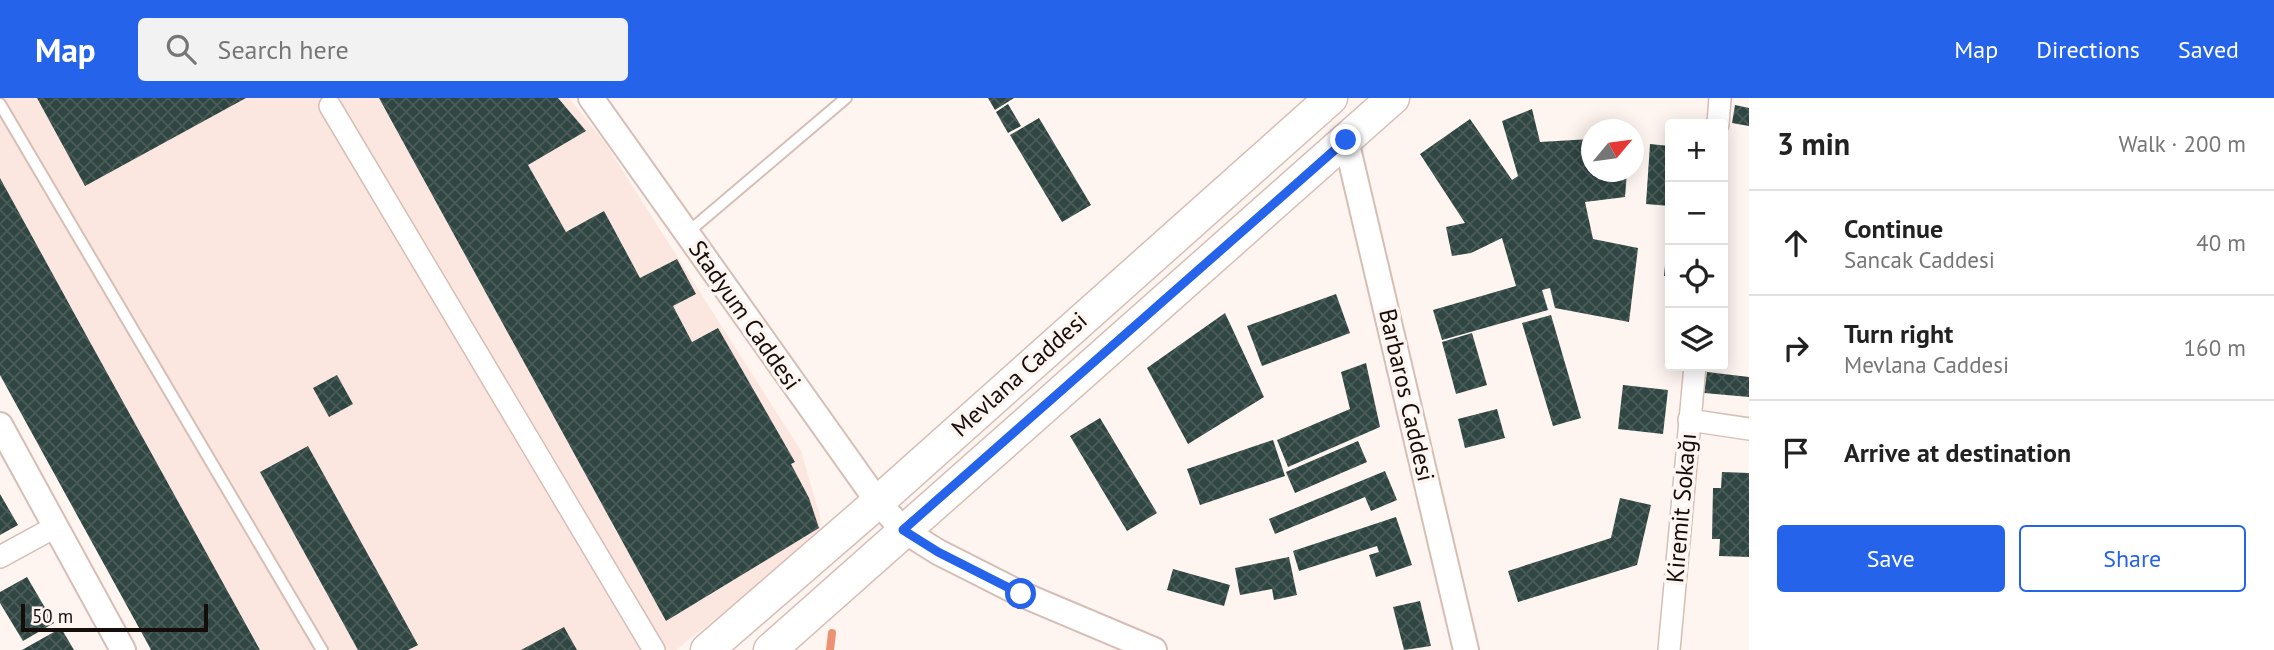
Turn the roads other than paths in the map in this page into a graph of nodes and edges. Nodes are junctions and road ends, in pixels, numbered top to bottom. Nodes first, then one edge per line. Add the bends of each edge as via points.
1 (592, 98) edge
2 (846, 98) edge
3 (1331, 98) edge
4 (1393, 98) edge
5 (1720, 98) edge
6 (0, 104) edge
7 (330, 106) dead end
8 (1718, 119) edge
9 (1346, 140) junction
10 (687, 233) junction
11 (1694, 371) edge
12 (1689, 420) junction
13 (0, 425) edge
14 (1749, 429) edge
15 (878, 502) junction
16 (55, 527) junction
17 (903, 530) junction
18 (0, 557) edge
19 (123, 650) edge
20 (322, 650) edge
21 (654, 650) edge
22 (707, 650) edge
23 (770, 650) edge
24 (1154, 650) edge
25 (1466, 650) edge
26 (1669, 650) edge

1 - 10 street, Stadyum Caddesi
2 - 10 lane
3 - 15 main road, Mevlana Caddesi
4 - 9 main road, Mevlana Caddesi
5 - 8 street
6 - 20 lane
7 - 21 street
9 - 17 main road, Mevlana Caddesi
9 - 25 street, Barbaros Caddesi
10 - 15 street, Stadyum Caddesi
11 - 12 street, Kiremit Sokağı
12 - 14 street
12 - 26 street, Kiremit Sokağı
13 - 16 street
15 - 17 street, Stadyum Caddesi
15 - 22 main road, Mevlana Caddesi
16 - 18 street
16 - 19 street
17 - 23 main road, Mevlana Caddesi
17 - 24 street, Stadyum Caddesi via 1010,588

